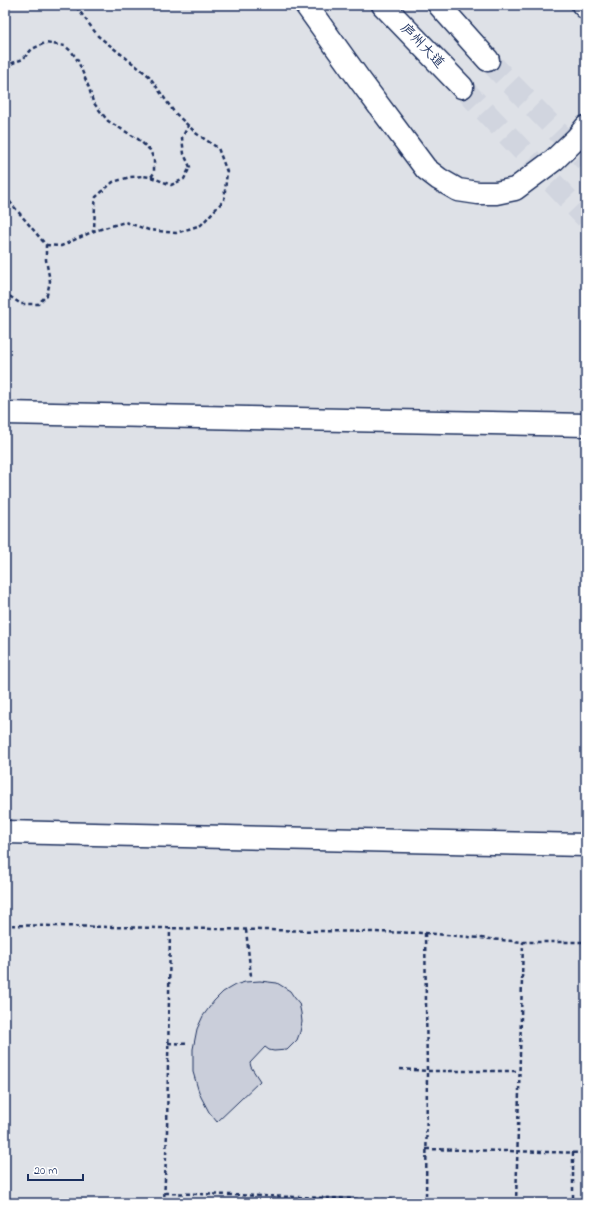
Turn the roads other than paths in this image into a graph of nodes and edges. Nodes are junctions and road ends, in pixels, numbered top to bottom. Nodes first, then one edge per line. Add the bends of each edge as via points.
1 (306, 5) edge
2 (383, 5) edge
3 (439, 5) edge
4 (583, 5) edge
5 (586, 8) edge
6 (488, 60) tunnel mouth
7 (462, 87) tunnel mouth
8 (586, 127) edge
9 (5, 413) edge
10 (586, 425) edge
11 (5, 832) edge
12 (586, 845) edge

1 - 8 street via 426,169 458,190 496,193 515,189 554,160
2 - 7 street, 庐州大道
3 - 6 street
4 - 5 street
9 - 10 street
11 - 12 street

